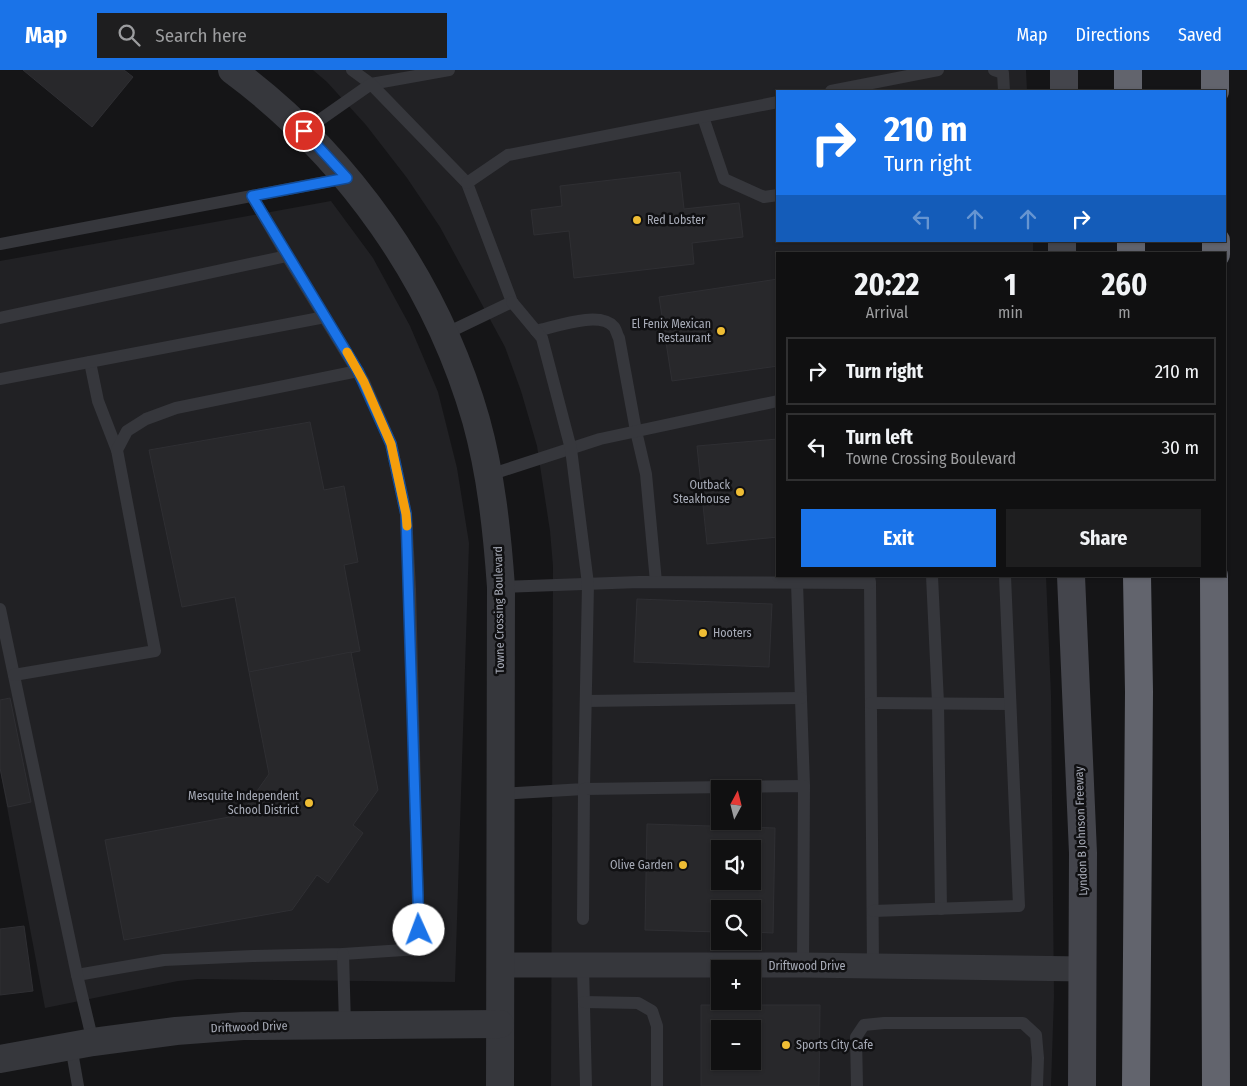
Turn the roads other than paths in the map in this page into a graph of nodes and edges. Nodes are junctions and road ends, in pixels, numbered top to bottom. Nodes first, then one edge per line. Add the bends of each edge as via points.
1 (232, 70) edge
2 (352, 70) edge
3 (448, 70) edge
4 (938, 70) edge
5 (994, 70) edge
6 (1064, 70) edge
7 (1128, 70) edge
8 (1215, 70) edge
9 (399, 74) edge
10 (371, 84) junction
11 (836, 90) edge
12 (1004, 90) edge
13 (1064, 90) edge
14 (1128, 90) edge
15 (1216, 90) edge
16 (776, 102) edge
17 (703, 117) junction
18 (304, 131) junction
19 (347, 178) junction
20 (467, 183) junction
21 (776, 195) edge
22 (252, 196) junction
23 (0, 244) edge
24 (288, 256) junction
25 (512, 302) junction
26 (326, 317) junction
27 (0, 318) edge
28 (536, 331) junction
29 (445, 334) junction
30 (90, 362) junction
31 (358, 371) junction
32 (0, 380) edge
33 (776, 401) edge
34 (636, 431) junction
35 (571, 449) junction
36 (117, 450) junction
37 (489, 475) junction
38 (932, 577) edge
39 (1005, 577) edge
40 (1071, 577) edge
41 (1137, 577) edge
42 (1214, 577) edge
43 (870, 580) edge
44 (656, 582) junction
45 (797, 583) junction
46 (588, 584) junction
47 (501, 587) junction
48 (0, 609) edge
49 (14, 675) junction
50 (801, 698) junction
51 (586, 701) junction
52 (871, 703) junction
53 (938, 703) junction
54 (1010, 704) junction
55 (804, 786) junction
56 (584, 788) junction
57 (500, 794) junction
58 (941, 908) junction
59 (873, 911) junction
60 (583, 919) dead end
61 (343, 954) junction
62 (500, 965) junction
63 (803, 965) junction
64 (583, 966) junction
65 (873, 966) junction
66 (1083, 969) junction
67 (77, 975) junction
68 (584, 1002) junction
69 (500, 1024) junction
70 (345, 1025) junction
71 (82, 1044) junction
72 (0, 1059) edge
73 (78, 1086) edge
74 (500, 1086) edge
75 (586, 1086) edge
76 (657, 1086) edge
77 (857, 1086) edge
78 (1037, 1086) edge
79 (1082, 1086) edge
80 (1136, 1086) edge
81 (1216, 1086) edge

1 - 18 street, Towne Crossing Boulevard
2 - 10 lane
3 - 9 lane
4 - 11 lane
5 - 12 lane via 1003,73
6 - 13 main road
7 - 14 highway
8 - 15 highway
9 - 10 lane
10 - 18 lane
10 - 20 lane
16 - 17 lane
17 - 20 lane via 508,155
17 - 21 lane via 724,180 764,197
18 - 19 street, Towne Crossing Boulevard
19 - 22 lane
19 - 29 street, Towne Crossing Boulevard via 389,234 419,282
20 - 25 lane
22 - 23 lane
22 - 24 lane
24 - 26 lane
24 - 27 lane
25 - 28 lane
25 - 29 lane
26 - 30 lane
26 - 31 lane
28 - 34 lane via 591,318 605,320 614,327 619,338
28 - 35 lane via 542,338
29 - 37 street, Towne Crossing Boulevard via 462,374
30 - 32 lane
30 - 36 lane via 98,401
31 - 36 lane via 176,408 146,419 127,431
31 - 61 lane via 391,444 406,514 419,949
33 - 34 lane
34 - 35 lane
34 - 44 lane via 646,474
35 - 37 lane
35 - 46 lane
36 - 49 lane via 155,651
37 - 47 street, Towne Crossing Boulevard
38 - 53 lane
39 - 54 lane
40 - 66 main road, Lyndon B Johnson Freeway via 1083,853
41 - 80 highway via 1140,692
42 - 81 highway
43 - 45 lane
43 - 52 lane
44 - 45 lane
44 - 46 lane
45 - 50 lane
46 - 47 lane
46 - 51 lane
47 - 57 street, Towne Crossing Boulevard
48 - 49 lane
49 - 67 lane
50 - 51 lane
50 - 55 lane
51 - 56 lane
52 - 53 lane
52 - 59 lane
53 - 54 lane
53 - 58 lane
54 - 58 lane via 1019,906
55 - 56 lane
55 - 63 lane
56 - 57 lane
56 - 60 lane
57 - 62 street, Towne Crossing Boulevard
58 - 59 lane
59 - 65 lane
61 - 67 lane via 164,960
61 - 70 lane
62 - 64 street, Driftwood Drive
62 - 69 street, Towne Crossing Boulevard
63 - 64 street, Driftwood Drive
63 - 65 street, Driftwood Drive
64 - 68 lane
65 - 66 street, Driftwood Drive
66 - 79 main road, Lyndon B Johnson Freeway
67 - 71 lane
68 - 75 lane
68 - 76 lane via 638,1004 652,1011 657,1026
69 - 70 street, Driftwood Drive
69 - 74 street, Towne Crossing Boulevard
70 - 71 street, Driftwood Drive via 176,1030
71 - 72 street, Driftwood Drive
71 - 73 lane
77 - 78 lane via 856,1037 864,1025 884,1023 1023,1023 1036,1035

